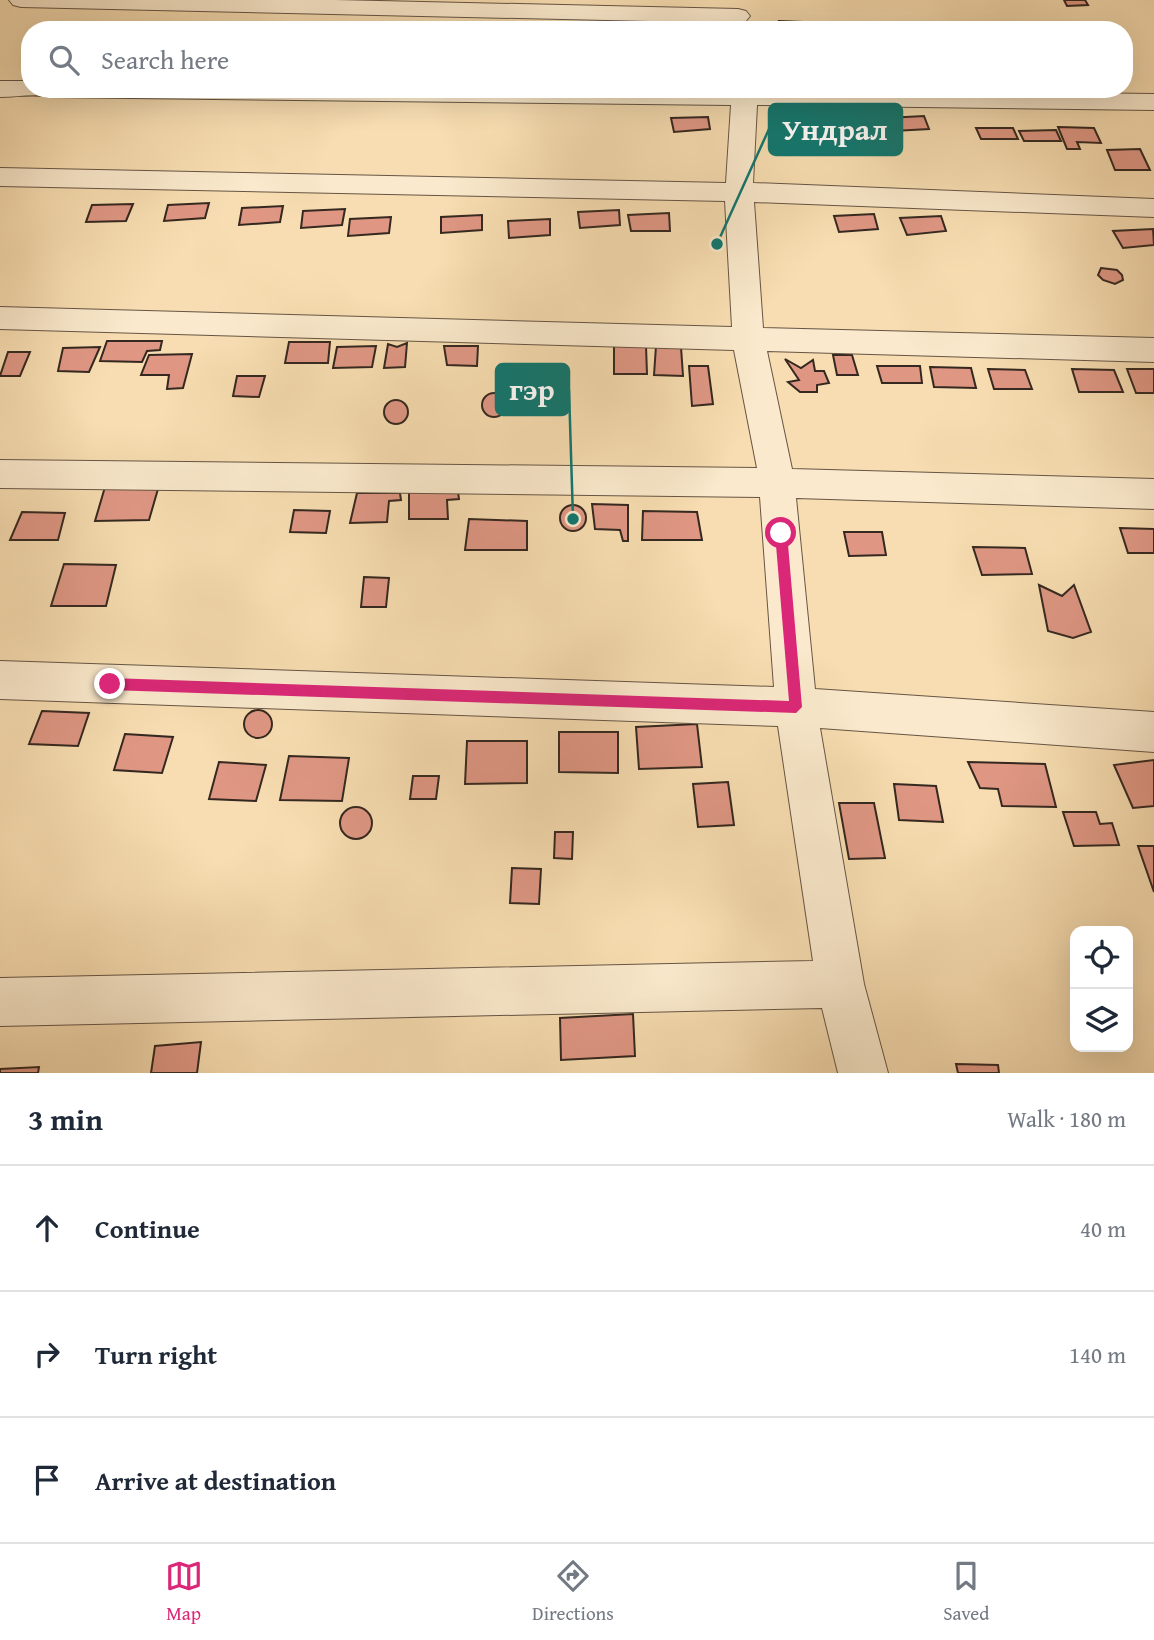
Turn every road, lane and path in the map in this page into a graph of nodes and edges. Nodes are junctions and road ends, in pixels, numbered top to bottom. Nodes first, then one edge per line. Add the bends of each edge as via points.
1 (21, 0) edge
2 (738, 15) edge
3 (0, 89) edge
4 (21, 89) edge
5 (745, 98) edge
6 (972, 98) edge
7 (1154, 102) edge
8 (0, 177) edge
9 (739, 192) junction
10 (1154, 208) edge
11 (0, 318) edge
12 (748, 338) junction
13 (1154, 350) edge
14 (0, 474) edge
15 (777, 482) junction
16 (1154, 494) edge
17 (0, 680) edge
18 (796, 707) junction
19 (1154, 732) edge
20 (840, 984) junction
21 (0, 1002) edge
22 (863, 1073) edge

1 - 2 street
3 - 4 street
5 - 9 street
6 - 7 street
8 - 9 street
9 - 10 street
9 - 12 street
11 - 12 street
12 - 13 street
12 - 15 street
14 - 15 street
15 - 16 street
15 - 18 street
17 - 18 street
18 - 19 street
18 - 20 street
20 - 21 street
20 - 22 street

